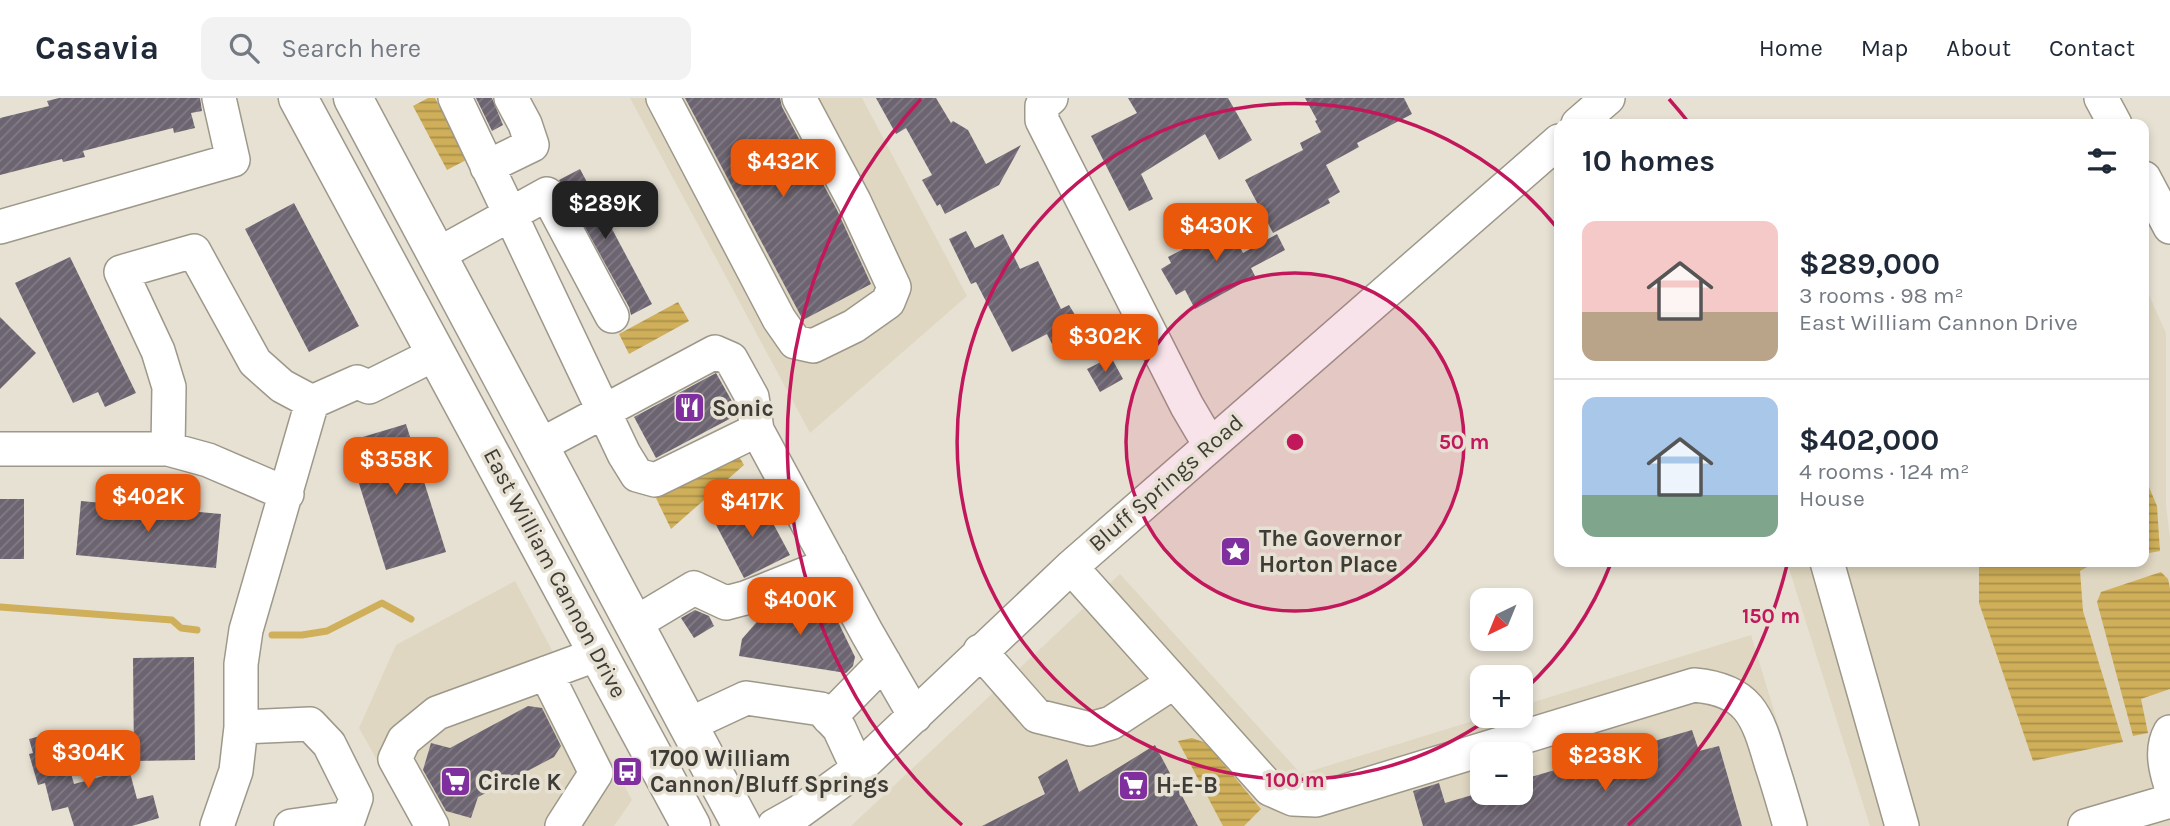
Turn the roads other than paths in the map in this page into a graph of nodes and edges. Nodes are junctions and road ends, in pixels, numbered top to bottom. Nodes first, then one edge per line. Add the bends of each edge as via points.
1 (219, 98) edge
2 (299, 98) edge
3 (353, 98) edge
4 (455, 98) edge
5 (511, 98) edge
6 (663, 98) edge
7 (799, 98) edge
8 (1051, 98) edge
9 (1608, 98) edge
10 (2101, 98) edge
11 (1584, 119) edge
12 (2112, 119) edge
13 (1554, 145) edge
14 (488, 167) junction
15 (2149, 187) edge
16 (509, 216) junction
17 (0, 227) edge
18 (2170, 227) edge
19 (437, 254) junction
20 (612, 316) dead end
21 (432, 344) junction
22 (312, 402) junction
23 (604, 411) junction
24 (757, 430) junction
25 (1210, 445) junction
26 (539, 446) junction
27 (0, 449) edge
28 (168, 449) junction
29 (287, 494) junction
30 (830, 564) junction
31 (1071, 567) junction
32 (1828, 567) edge
33 (634, 624) junction
34 (980, 651) junction
35 (598, 654) junction
36 (884, 662) junction
37 (546, 673) junction
38 (1174, 682) junction
39 (915, 716) junction
40 (829, 718) junction
41 (688, 725) junction
42 (241, 727) junction
43 (2170, 732) edge
44 (858, 769) junction
45 (2170, 783) edge
46 (2170, 801) edge
47 (217, 826) edge
48 (291, 826) edge
49 (432, 826) edge
50 (562, 826) edge
51 (691, 826) edge
52 (742, 826) edge
53 (775, 826) edge
54 (1790, 826) edge
55 (1902, 826) edge
56 (2085, 826) edge

1 - 17 street via 233,160
2 - 21 main road, East William Cannon Drive
3 - 19 main road, East William Cannon Drive
4 - 14 street
5 - 14 street via 532,145
6 - 7 street via 779,319 794,342 813,346 854,327 888,302 894,287
8 - 25 street via 1042,106 1042,120
9 - 11 street
10 - 12 street
13 - 25 street, Bluff Springs Road
14 - 16 street
15 - 18 street
16 - 19 street
16 - 20 street via 547,194
16 - 23 street
19 - 26 main road, East William Cannon Drive
21 - 22 street via 361,369 357,382
21 - 35 main road, East William Cannon Drive
22 - 28 street via 282,386 255,362 194,251 121,271 158,351 169,387
22 - 29 street
23 - 24 street via 637,475 655,480
23 - 24 street via 715,352 731,359 752,397
23 - 26 street
24 - 30 street
25 - 31 street, Bluff Springs Road
26 - 33 main road, East William Cannon Drive
27 - 28 street
28 - 29 street via 208,460
29 - 42 street via 246,630
30 - 33 street via 726,603 694,588
30 - 36 street
31 - 34 street, Bluff Springs Road
31 - 38 street
32 - 55 street
33 - 41 main road, East William Cannon Drive
34 - 38 street via 1037,716 1090,729 1111,723
34 - 39 street, Bluff Springs Road
35 - 37 street
35 - 51 main road, East William Cannon Drive
36 - 39 street
36 - 40 street
37 - 49 street via 437,713 404,740 395,759
37 - 50 street via 596,773
38 - 54 street via 1270,789 1293,799 1316,800 1694,685 1719,687 1743,702 1759,723
39 - 44 street, Bluff Springs Road
40 - 41 street via 821,709 746,698
40 - 44 street via 839,728
41 - 52 main road, East William Cannon Drive
42 - 47 street via 236,771
42 - 48 street via 310,724 328,744 356,798 349,818
43 - 45 street via 2165,741 2165,769
44 - 53 street, Bluff Springs Road
46 - 56 street

